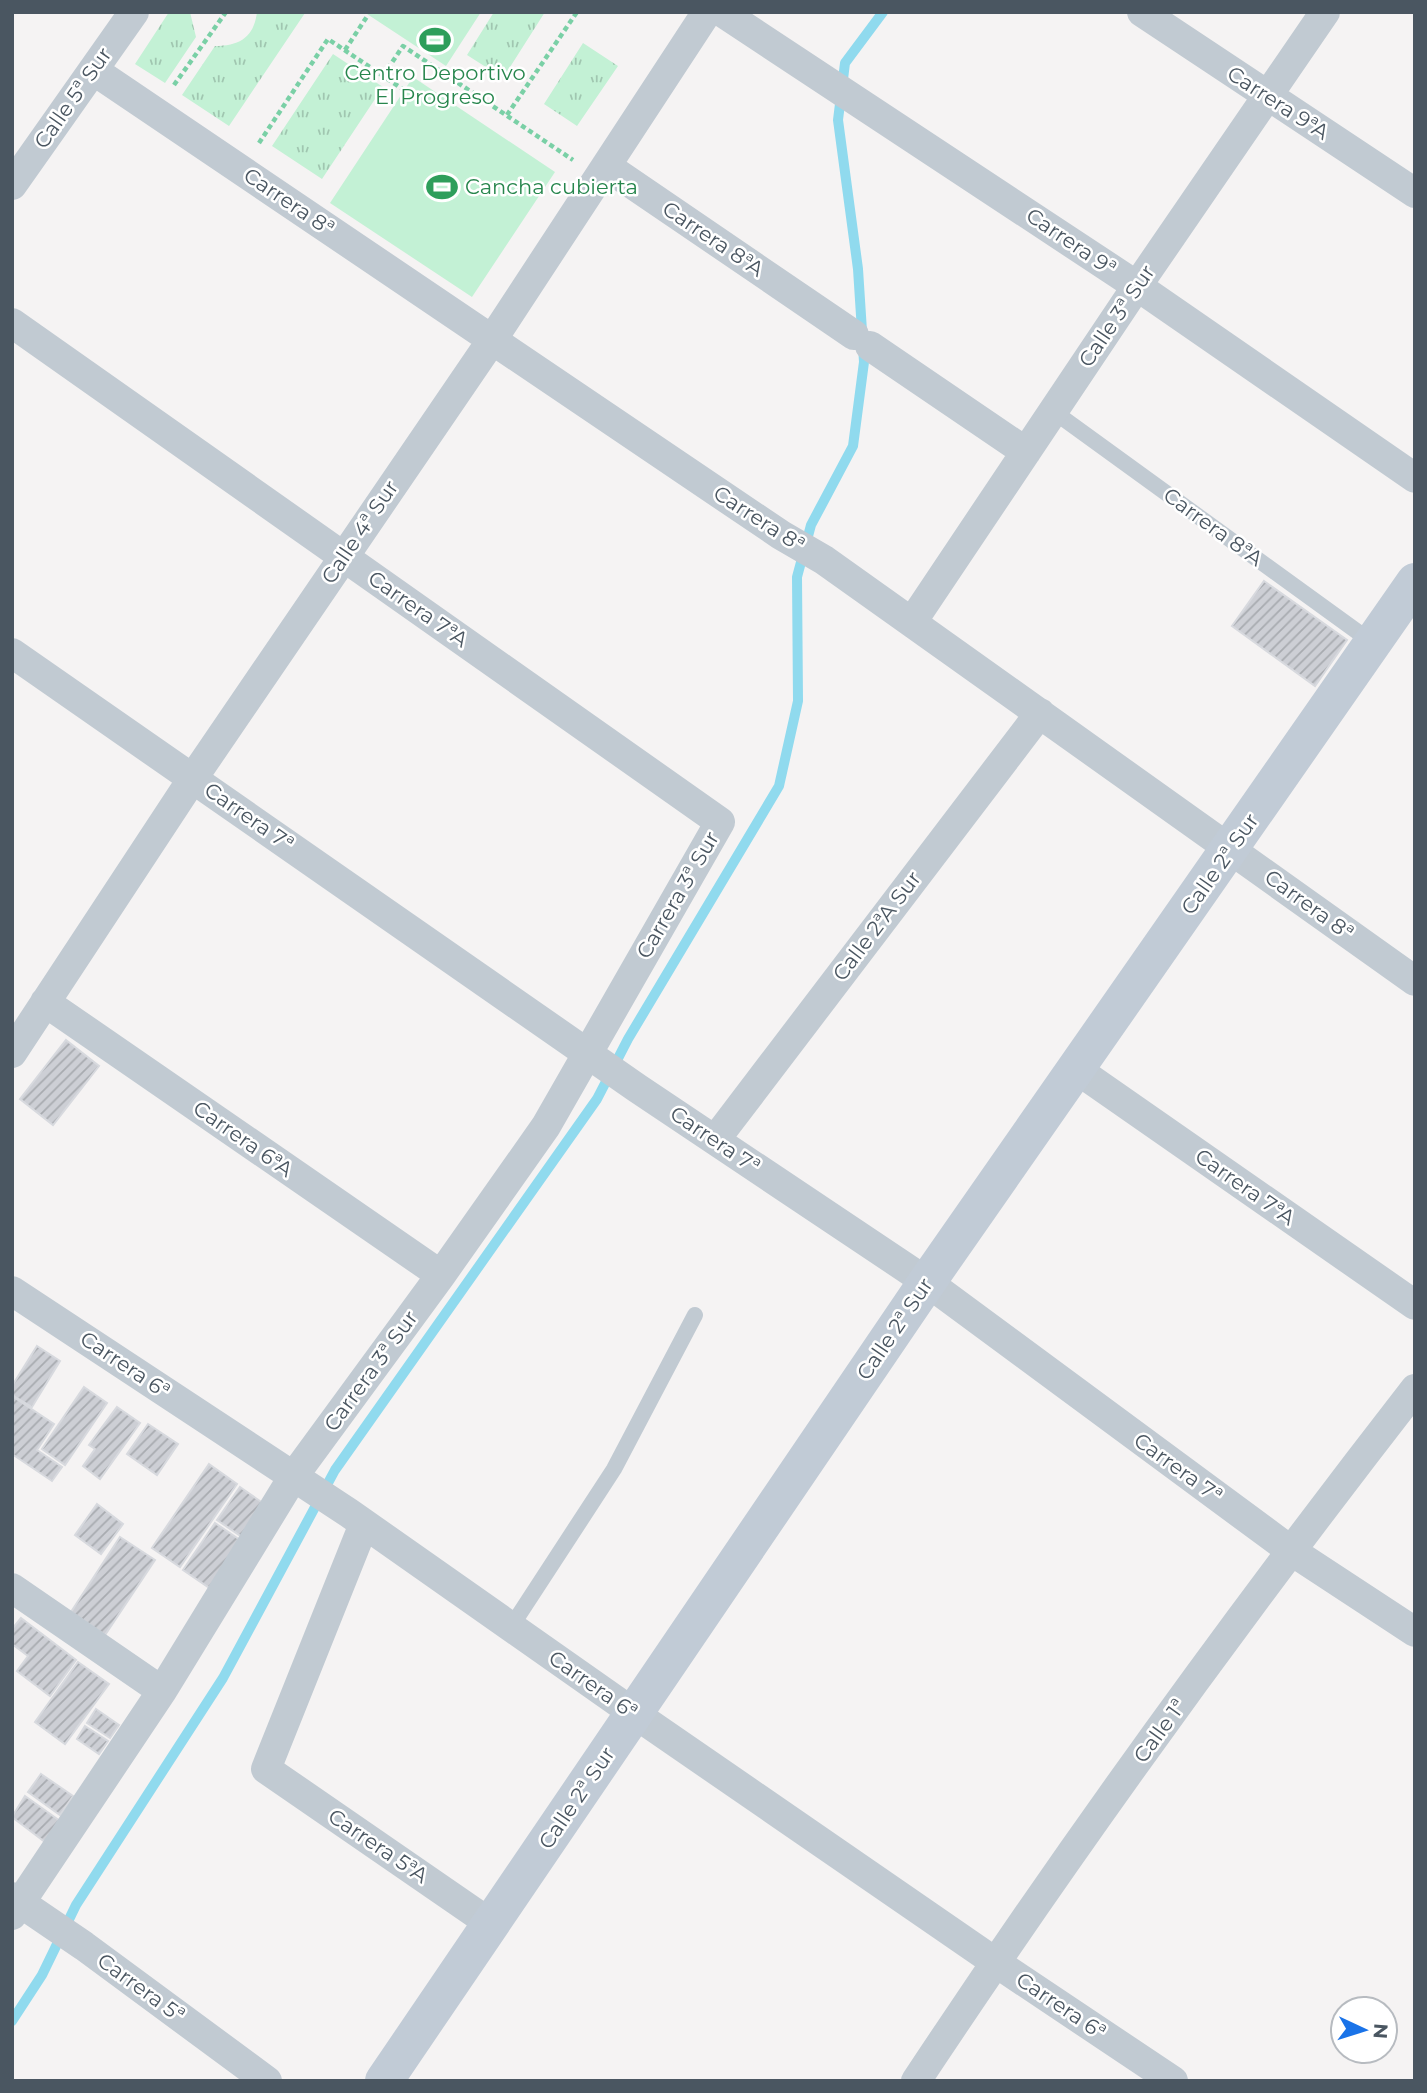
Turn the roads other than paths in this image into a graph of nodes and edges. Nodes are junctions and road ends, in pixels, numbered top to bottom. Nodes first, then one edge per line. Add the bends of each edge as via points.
1 (134, 12) edge
2 (707, 12) edge
3 (722, 12) edge
4 (1142, 12) edge
5 (1325, 12) edge
6 (93, 70) junction
7 (1266, 96) junction
8 (592, 165) junction
9 (12, 185) edge
10 (1415, 193) edge
11 (1137, 286) junction
12 (12, 323) edge
13 (492, 340) junction
14 (1053, 411) junction
15 (1026, 452) junction
16 (1415, 478) edge
17 (343, 556) junction
18 (1415, 582) edge
19 (912, 622) junction
20 (1373, 643) junction
21 (12, 653) edge
22 (1040, 713) junction
23 (193, 778) junction
24 (720, 822) joint
25 (1231, 848) junction
26 (1415, 981) edge
27 (45, 1003) junction
28 (12, 1053) edge
29 (592, 1056) junction
30 (1076, 1069) junction
31 (715, 1140) junction
32 (441, 1275) junction
33 (927, 1282) junction
34 (12, 1291) edge
35 (1415, 1305) edge
36 (695, 1315) dead end
37 (1415, 1389) edge
38 (300, 1482) junction
39 (357, 1518) junction
40 (1290, 1550) junction
41 (12, 1588) edge
42 (511, 1627) junction
43 (1415, 1632) edge
44 (162, 1691) junction
45 (635, 1714) junction
46 (22, 1909) edge
47 (491, 1924) junction
48 (995, 1962) junction
49 (267, 2081) edge
50 (383, 2081) edge
51 (916, 2081) edge
52 (1173, 2081) edge

1 - 6 street, Calle 5ª Sur
2 - 8 street, Calle 4ª Sur
3 - 11 street, Carrera 9ª
4 - 7 street, Carrera 9ªA
5 - 7 street, Calle 3ª Sur
6 - 9 street, Calle 5ª Sur
6 - 13 street, Carrera 8ª
7 - 10 street, Carrera 9ªA
7 - 11 street, Calle 3ª Sur
8 - 13 street, Calle 4ª Sur
8 - 15 street, Carrera 8ªA
11 - 14 street, Calle 3ª Sur
11 - 16 street, Carrera 9ª
12 - 17 street, Carrera 7ªA
13 - 17 street, Calle 4ª Sur
13 - 19 street, Carrera 8ª
14 - 15 street, Calle 3ª Sur
14 - 20 lane, Carrera 8ªA
15 - 19 street, Calle 3ª Sur
17 - 23 street, Calle 4ª Sur
17 - 24 street, Carrera 7ªA
18 - 20 street, Calle 2ª Sur
19 - 22 street, Carrera 8ª
20 - 25 street, Calle 2ª Sur
21 - 23 street, Carrera 7ª
22 - 25 street, Carrera 8ª
22 - 31 street, Calle 2ªA Sur
23 - 27 street, Calle 4ª Sur
23 - 29 street, Carrera 7ª
24 - 29 street, Carrera 3ª Sur
25 - 26 street, Carrera 8ª
25 - 30 street, Calle 2ª Sur
27 - 28 street, Calle 4ª Sur
27 - 32 street, Carrera 6ªA
29 - 31 street, Carrera 7ª
29 - 32 street, Carrera 3ª Sur
30 - 33 street, Calle 2ª Sur
30 - 35 street, Carrera 7ªA
31 - 33 street, Carrera 7ª
32 - 38 street, Carrera 3ª Sur
33 - 40 street, Carrera 7ª
33 - 45 street, Calle 2ª Sur
34 - 38 street, Carrera 6ª
36 - 42 lane via 614,1469
37 - 40 street, Calle 1ª
38 - 39 street, Carrera 6ª
38 - 44 street, Carrera 3ª Sur
39 - 42 street, Carrera 6ª
39 - 47 street, Carrera 5ªA via 266,1769
40 - 43 street, Carrera 7ª
40 - 48 street, Calle 1ª
41 - 44 street
42 - 45 street, Carrera 6ª
44 - 46 street, Carrera 3ª Sur
45 - 47 street, Calle 2ª Sur
45 - 48 street, Carrera 6ª
46 - 49 street, Carrera 5ª via 84,1946
47 - 50 street, Calle 2ª Sur
48 - 51 street, Calle 1ª
48 - 52 street, Carrera 6ª

